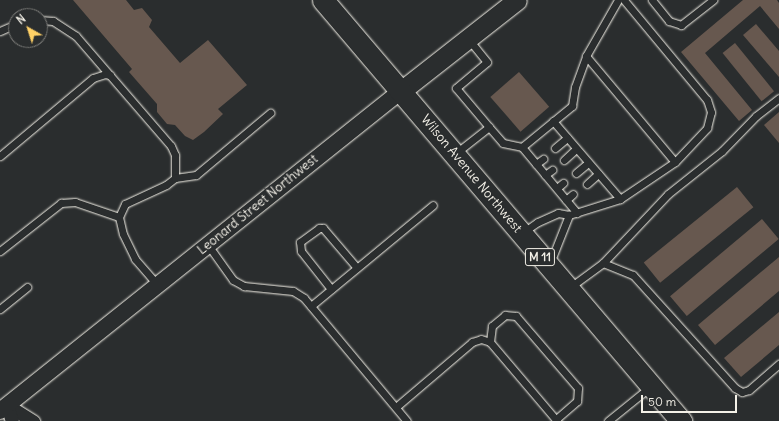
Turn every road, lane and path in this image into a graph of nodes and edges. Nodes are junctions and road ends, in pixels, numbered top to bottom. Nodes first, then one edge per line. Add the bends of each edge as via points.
1 (322, 0) edge
2 (517, 0) edge
3 (618, 0) edge
4 (624, 0) edge
5 (652, 0) edge
6 (714, 0) edge
7 (48, 21) edge
8 (468, 39) junction
9 (586, 56) junction
10 (110, 75) junction
11 (401, 91) junction
12 (779, 98) edge
13 (270, 113) dead end
14 (553, 122) junction
15 (489, 127) junction
16 (567, 138) junction
17 (522, 147) junction
18 (555, 148) dead end
19 (576, 149) junction
20 (455, 155) junction
21 (0, 156) edge
22 (543, 159) dead end
23 (564, 160) dead end
24 (675, 162) junction
25 (588, 163) junction
26 (536, 164) junction
27 (552, 170) dead end
28 (576, 173) dead end
29 (598, 174) junction
30 (545, 175) junction
31 (176, 178) junction
32 (563, 183) dead end
33 (587, 184) dead end
34 (557, 188) junction
35 (573, 194) dead end
36 (620, 199) junction
37 (566, 200) junction
38 (433, 205) dead end
39 (578, 213) junction
40 (569, 215) junction
41 (119, 218) junction
42 (521, 233) junction
43 (208, 245) junction
44 (0, 251) edge
45 (603, 263) junction
46 (549, 267) junction
47 (357, 268) junction
48 (158, 285) junction
49 (27, 287) dead end
50 (331, 289) junction
51 (568, 290) junction
52 (311, 306) junction
53 (0, 309) edge
54 (490, 342) junction
55 (779, 364) edge
56 (651, 386) junction
57 (2, 404) edge
58 (396, 407) junction
59 (557, 420) edge
60 (12, 421) edge
61 (33, 421) edge
62 (407, 421) edge
63 (608, 421) edge
64 (681, 421) edge

1 - 11 main road, Wilson Avenue Northwest / M 11
2 - 8 main road, Leonard Street Northwest
3 - 9 lane
4 - 24 lane via 707,100 711,112 707,128
5 - 6 lane via 669,21 681,25
7 - 10 lane via 64,27
8 - 11 main road, Leonard Street Northwest
8 - 15 lane via 487,62 456,88
9 - 14 lane via 575,87 572,106
9 - 24 lane
10 - 21 lane via 93,78
10 - 31 lane via 171,146 175,155
11 - 20 main road, Wilson Avenue Northwest / M 11
11 - 43 street, Leonard Street Northwest
12 - 45 lane via 756,116 722,151 668,194
13 - 31 lane via 196,175
14 - 16 lane
14 - 17 lane
15 - 17 lane via 503,143
15 - 20 lane
16 - 18 lane
16 - 19 lane
17 - 26 lane
19 - 23 lane
19 - 25 lane
20 - 42 main road, Wilson Avenue Northwest / M 11
22 - 26 lane
24 - 36 lane
25 - 28 lane
25 - 29 lane
26 - 30 lane
27 - 30 lane
29 - 33 lane
29 - 36 lane
30 - 34 lane
31 - 41 lane via 126,204
32 - 34 lane
34 - 37 lane
35 - 37 lane
36 - 39 lane
37 - 39 lane
38 - 47 lane
39 - 40 lane
40 - 42 lane via 558,213
40 - 46 lane
41 - 44 lane via 74,202 61,203
41 - 48 lane via 123,234 135,259
42 - 46 main road, Wilson Avenue Northwest / M 11
43 - 48 street, Leonard Street Northwest
43 - 52 lane via 233,280 244,286 293,291
45 - 51 lane
45 - 55 lane via 633,276 742,392 749,390
46 - 51 main road, Wilson Avenue Northwest / M 11
47 - 50 lane
47 - 50 lane via 323,228 319,228 300,242 298,246 301,251
48 - 57 street, Leonard Street Northwest
49 - 53 lane
50 - 52 lane
51 - 56 main road, Wilson Avenue Northwest / M 11
52 - 58 lane
54 - 58 lane via 481,339 472,342
54 - 59 lane
54 - 59 lane via 492,326 505,314 516,316 578,388 577,401
56 - 63 lane
56 - 64 main road, Wilson Avenue Northwest / M 11
57 - 60 street
57 - 61 street
58 - 62 lane

